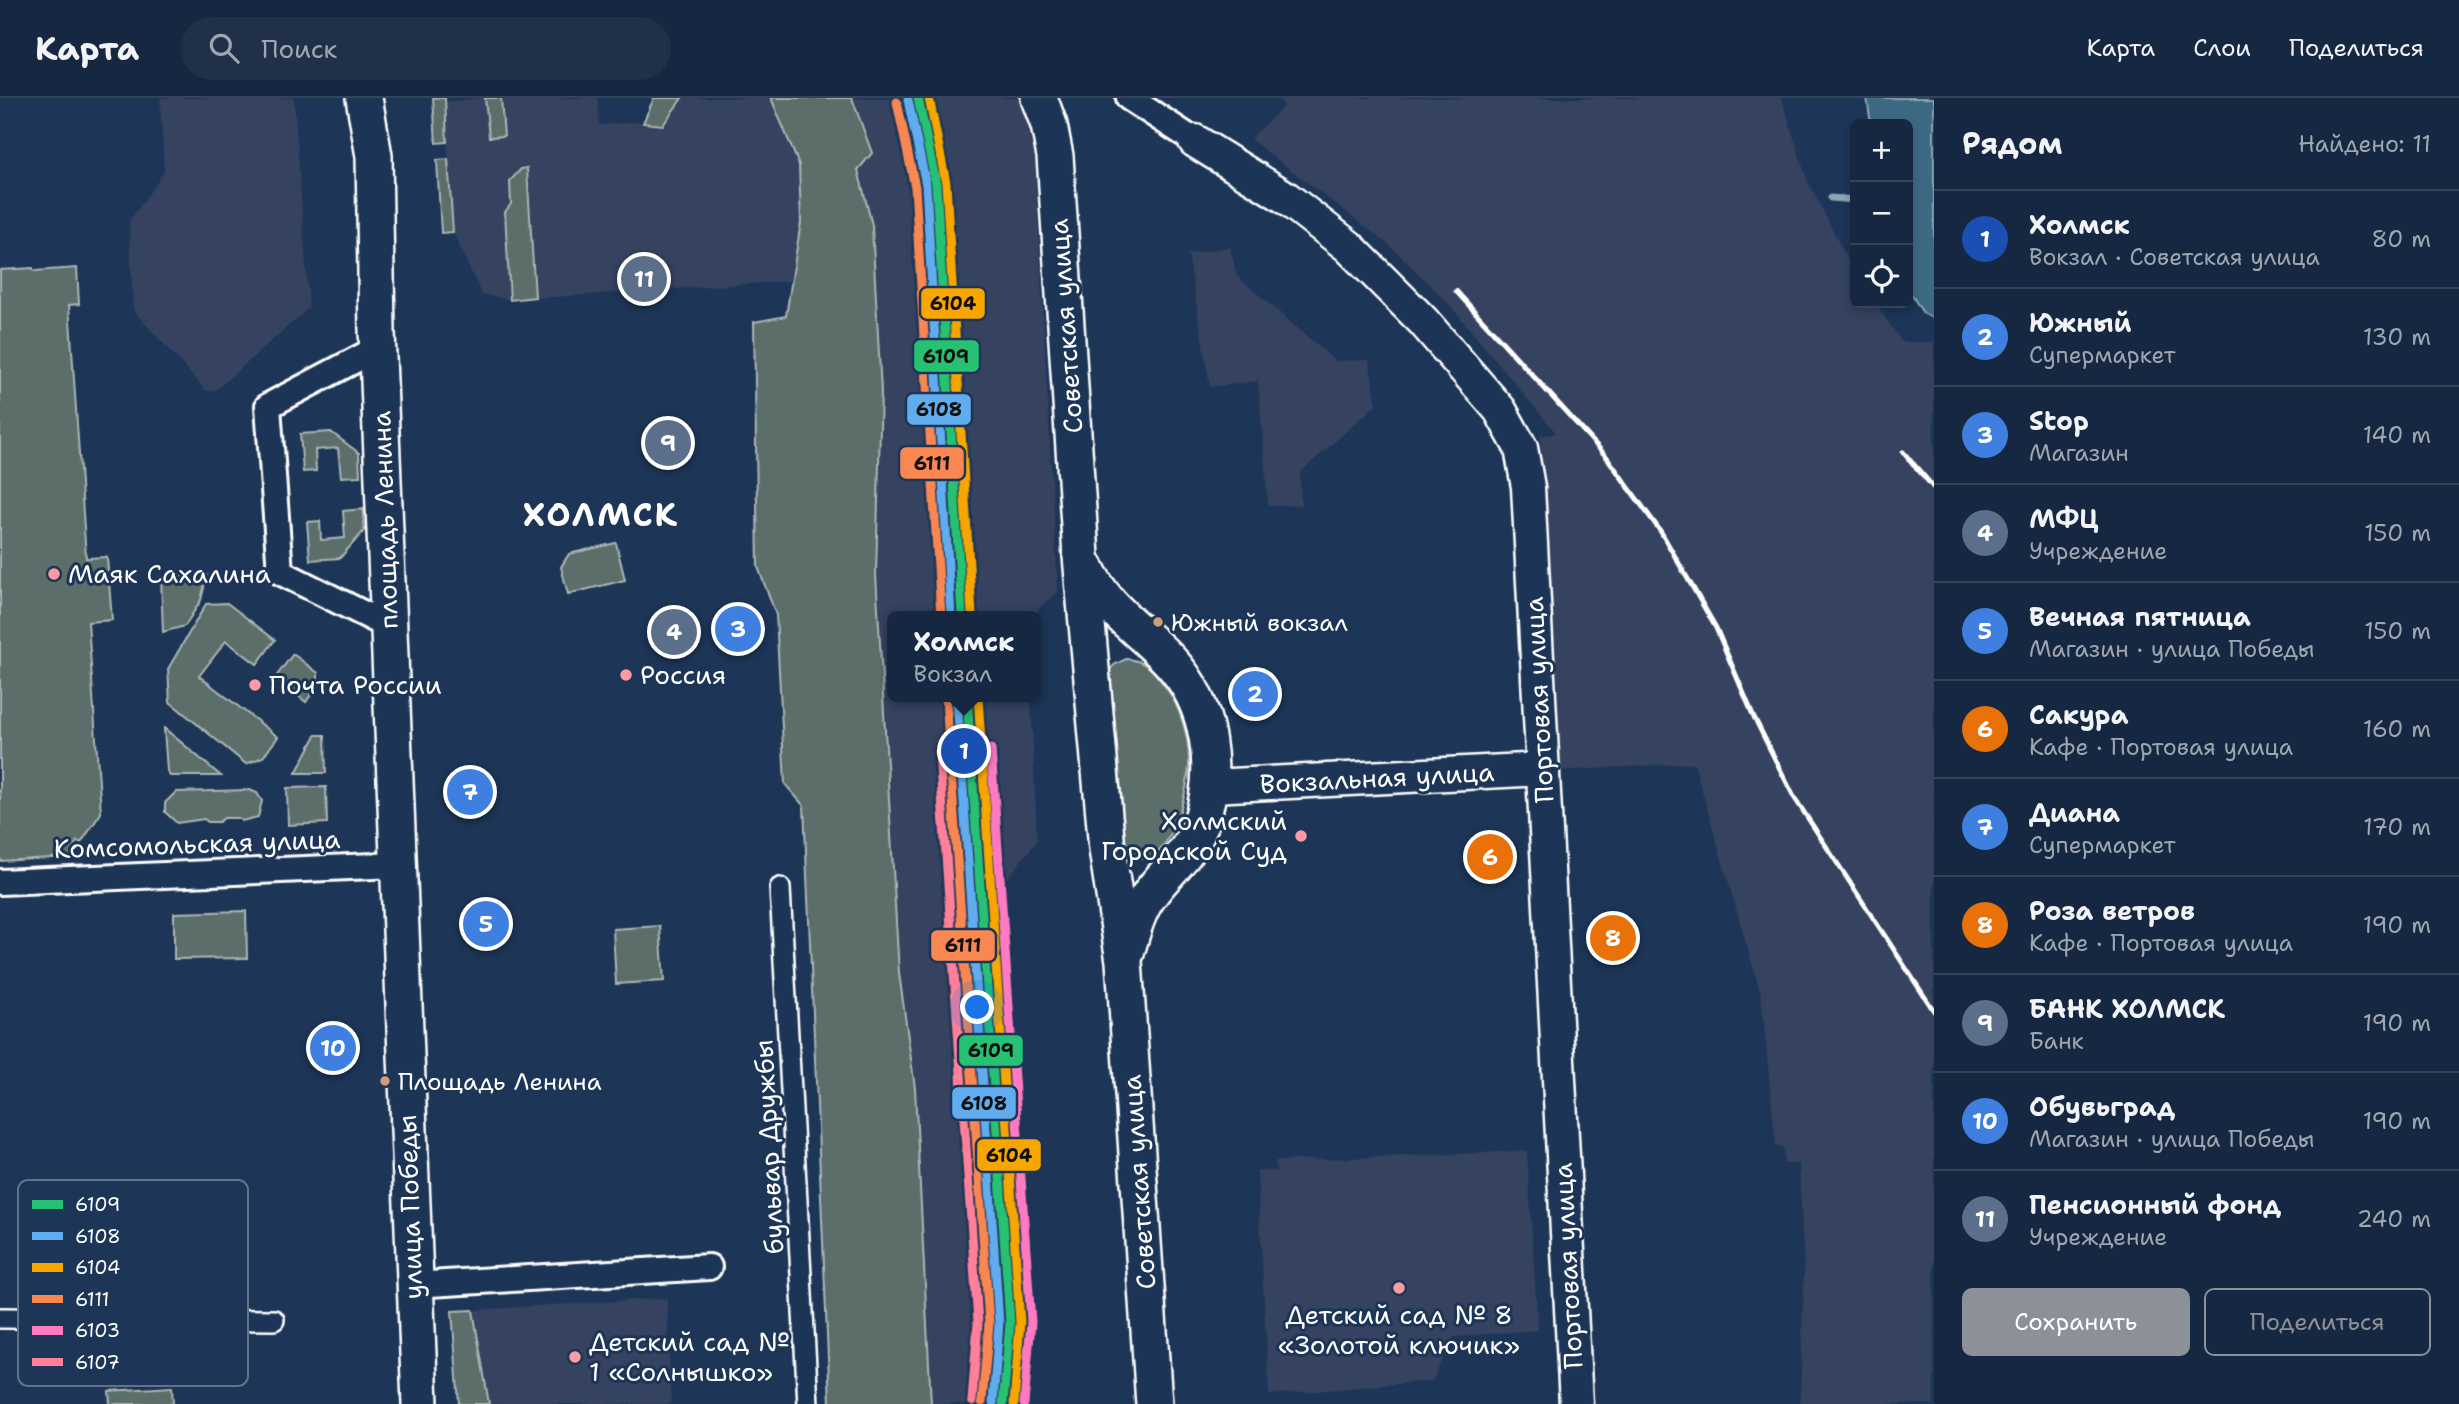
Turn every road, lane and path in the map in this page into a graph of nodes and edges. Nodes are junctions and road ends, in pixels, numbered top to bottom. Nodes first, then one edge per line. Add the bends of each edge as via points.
1 (364, 98) edge
2 (1039, 98) edge
3 (1129, 98) edge
4 (1195, 141) joint
5 (378, 348) junction
6 (1080, 556) junction
7 (390, 627) junction
8 (1145, 639) junction
9 (1090, 664) junction
10 (1543, 769) junction
11 (1211, 786) junction
12 (1108, 849) junction
13 (1172, 871) junction
14 (397, 875) junction
15 (0, 882) edge
16 (780, 888) dead end
17 (1124, 961) junction
18 (709, 1267) dead end
19 (413, 1284) junction
20 (0, 1318) edge
21 (18, 1318) edge
22 (248, 1320) edge
23 (274, 1320) dead end
24 (419, 1404) edge
25 (808, 1404) edge
26 (1154, 1404) edge
27 (1576, 1404) edge

1 - 5 main road, площадь Ленина via 373,156
2 - 6 main road, Советская улица via 1055,156
3 - 4 street
4 - 10 street, Портовая улица via 1285,197 1348,246 1423,321 1500,410 1521,447 1528,487
5 - 7 main road, площадь Ленина
5 - 7 street via 268,406 280,572
6 - 8 main road, Советская улица via 1107,605
6 - 9 main road, Советская улица
7 - 14 main road, площадь Ленина
8 - 9 main road via 1121,639 1100,649
8 - 11 main road, Советская улица via 1171,661 1192,692 1208,733
9 - 12 main road, Советская улица
10 - 11 street, Вокзальная улица
10 - 27 street, Портовая улица
11 - 13 main road, Советская улица via 1200,828
12 - 13 main road via 1115,867 1133,878 1153,879
12 - 17 main road, Советская улица
13 - 17 main road, Советская улица via 1145,903
14 - 15 street, Комсомольская улица
14 - 19 main road, улица Победы
16 - 25 street, бульвар Дружбы
17 - 26 main road, Советская улица
18 - 19 street
19 - 24 main road, улица Победы
20 - 21 street
22 - 23 street

